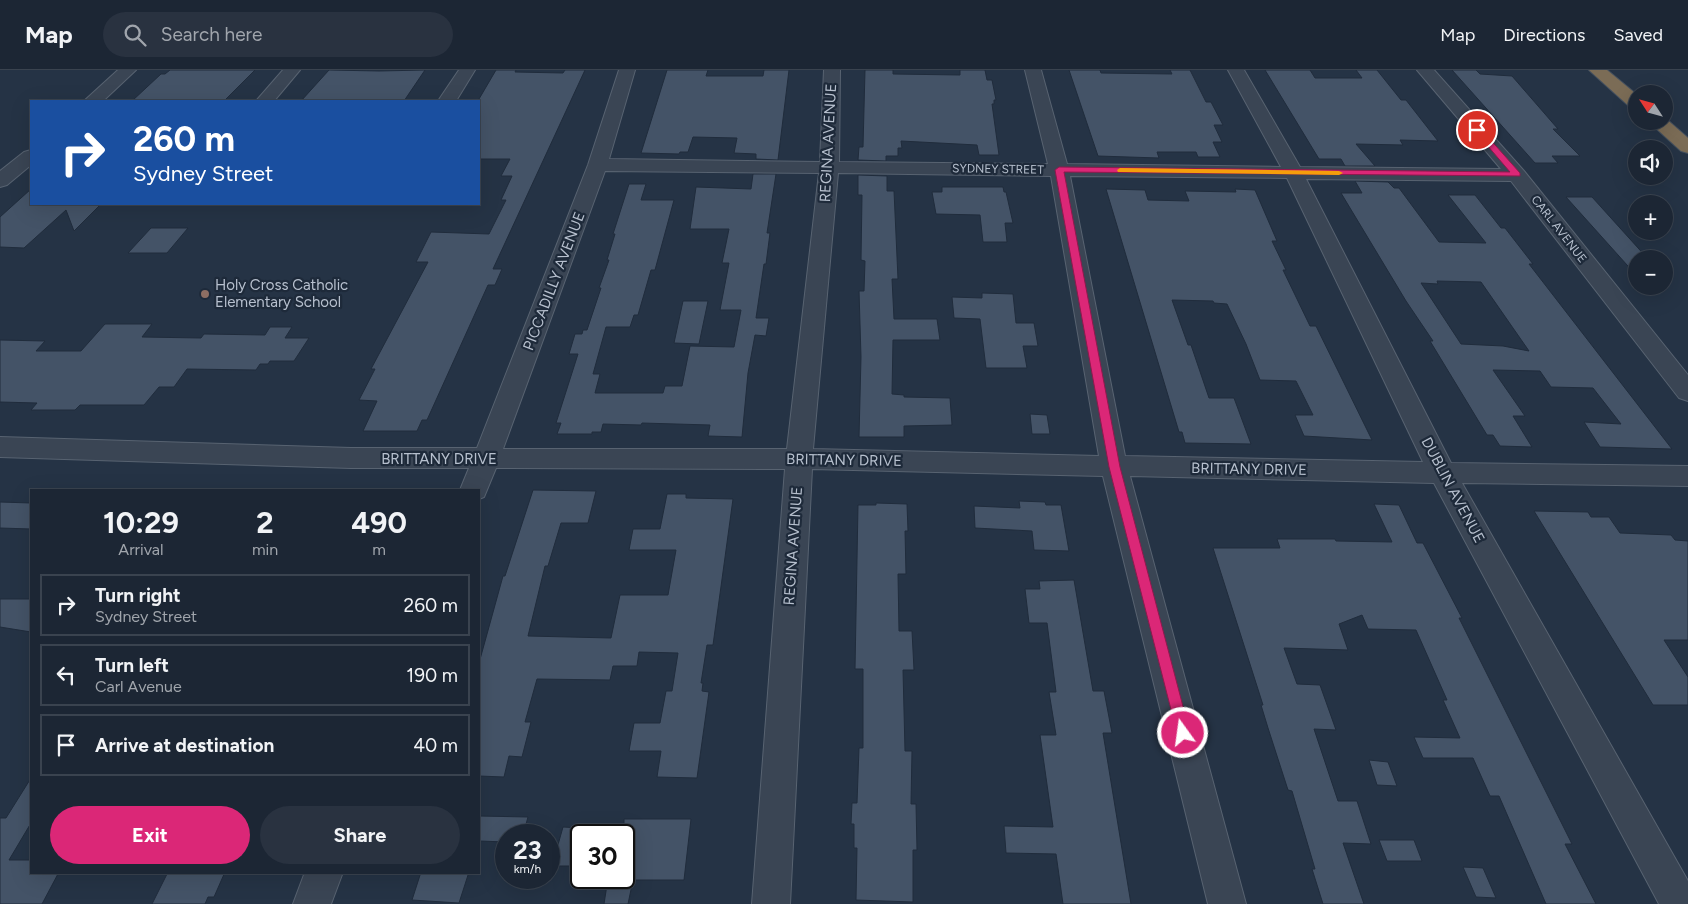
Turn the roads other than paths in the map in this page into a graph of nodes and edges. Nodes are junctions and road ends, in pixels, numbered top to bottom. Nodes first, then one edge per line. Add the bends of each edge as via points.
1 (128, 70) edge
2 (292, 70) edge
3 (467, 70) edge
4 (627, 70) edge
5 (832, 70) edge
6 (1033, 70) edge
7 (1236, 70) edge
8 (1425, 70) edge
9 (1597, 70) edge
10 (1620, 70) edge
11 (1636, 85) edge
12 (1628, 96) edge
13 (94, 100) edge
14 (266, 100) edge
15 (448, 100) edge
16 (1673, 117) edge
17 (1668, 130) edge
18 (1688, 131) edge
19 (1688, 147) edge
20 (30, 157) edge
21 (598, 165) junction
22 (829, 167) junction
23 (1059, 170) junction
24 (1294, 173) junction
25 (1517, 175) junction
26 (0, 181) edge
27 (1688, 392) edge
28 (0, 446) edge
29 (487, 459) junction
30 (799, 459) junction
31 (1114, 467) junction
32 (1442, 473) junction
33 (1688, 476) edge
34 (474, 489) edge
35 (323, 874) edge
36 (312, 904) edge
37 (771, 904) edge
38 (1227, 904) edge
39 (1680, 904) edge

1 - 13 street
2 - 14 street
3 - 15 street
4 - 21 street, PICCADILLY AVENUE
5 - 22 street, REGINA AVENUE
6 - 23 street
7 - 24 street, DUBLIN AVENUE
8 - 25 street, CARL AVENUE
9 - 12 highway
10 - 11 highway
16 - 18 highway
17 - 19 highway
20 - 26 street
21 - 22 street, SYDNEY STREET
21 - 29 street, PICCADILLY AVENUE
22 - 23 street, SYDNEY STREET
22 - 30 street, REGINA AVENUE
23 - 24 street, SYDNEY STREET
23 - 31 street
24 - 25 street, SYDNEY STREET
24 - 32 street, DUBLIN AVENUE
25 - 27 street, CARL AVENUE
28 - 29 street, BRITTANY DRIVE via 351,458
29 - 30 street, BRITTANY DRIVE
29 - 34 street, PICCADILLY AVENUE
30 - 31 street, BRITTANY DRIVE
30 - 37 street, REGINA AVENUE
31 - 32 street, BRITTANY DRIVE
31 - 38 street
32 - 33 street, BRITTANY DRIVE
32 - 39 street, DUBLIN AVENUE
35 - 36 street

